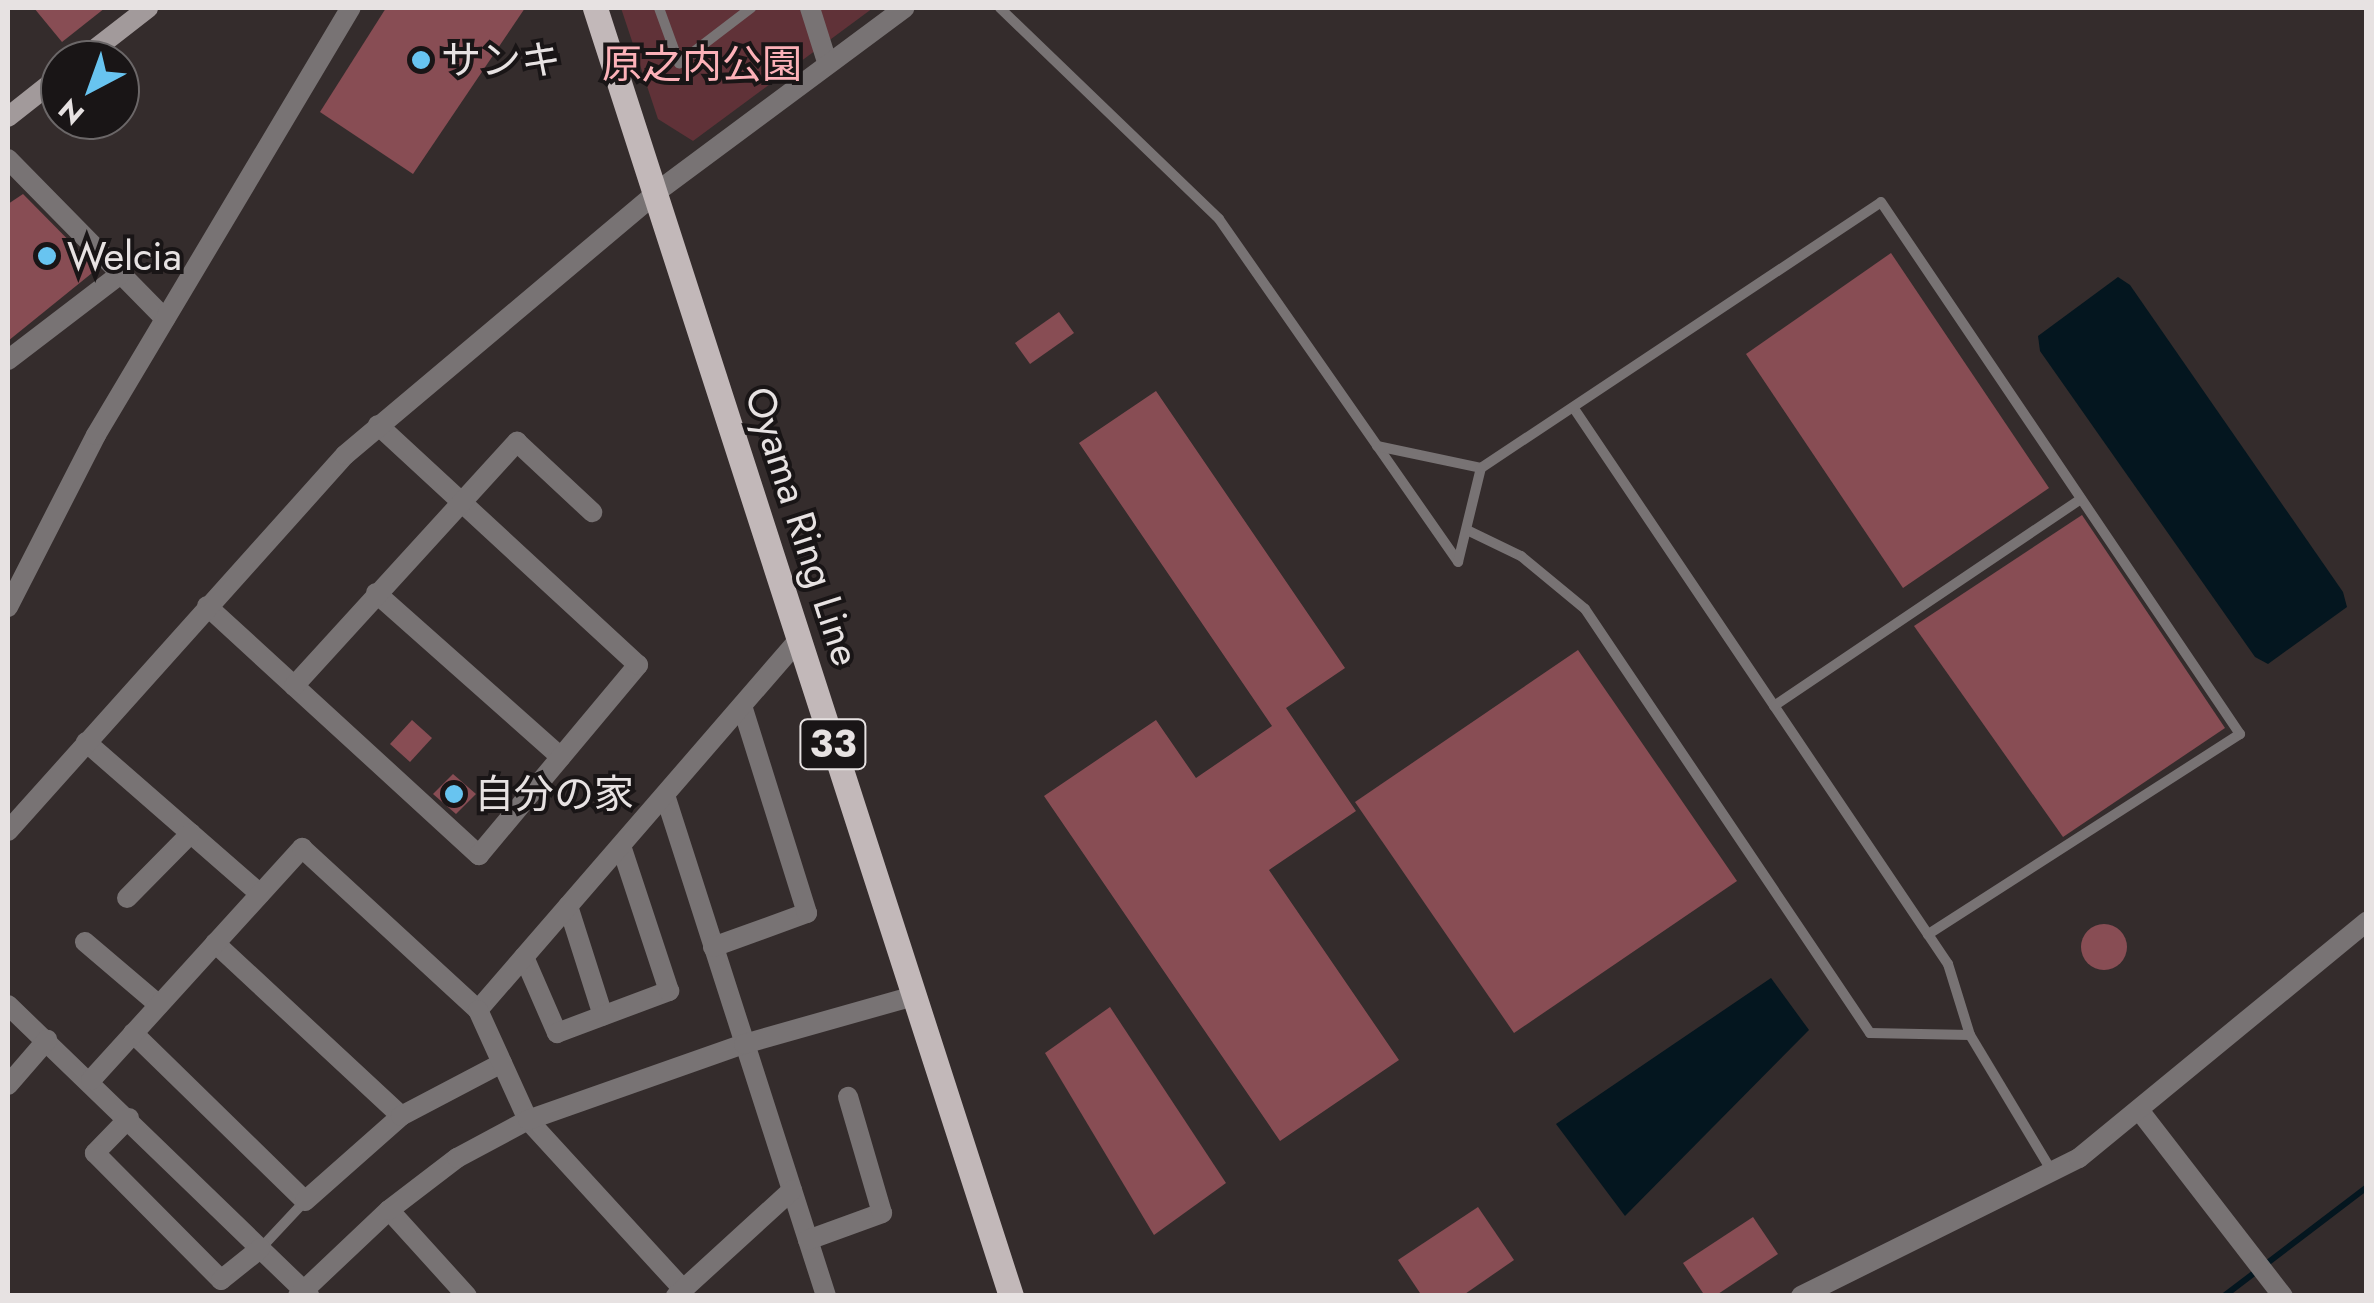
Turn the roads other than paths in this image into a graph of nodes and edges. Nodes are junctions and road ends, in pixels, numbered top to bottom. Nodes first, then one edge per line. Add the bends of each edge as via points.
1 (148, 8) edge
2 (351, 8) edge
3 (596, 8) edge
4 (659, 8) edge
5 (750, 8) edge
6 (810, 8) edge
7 (904, 8) edge
8 (1000, 8) edge
9 (106, 40) edge
10 (827, 62) junction
11 (40, 92) edge
12 (8, 117) edge
13 (8, 159) edge
14 (658, 191) junction
15 (119, 275) junction
16 (165, 319) junction
17 (8, 360) edge
18 (1575, 410) junction
19 (378, 426) junction
20 (1377, 446) junction
21 (1481, 468) junction
22 (2081, 499) junction
23 (463, 504) junction
24 (592, 512) dead end
25 (1469, 530) junction
26 (376, 592) junction
27 (8, 606) edge
28 (207, 606) junction
29 (799, 640) junction
30 (294, 686) junction
31 (742, 706) junction
32 (1774, 706) junction
33 (86, 742) junction
34 (561, 757) junction
35 (665, 795) junction
36 (8, 831) edge
37 (191, 833) junction
38 (621, 846) junction
39 (260, 894) junction
40 (127, 898) dead end
41 (568, 906) junction
42 (2366, 922) edge
43 (1928, 934) junction
44 (85, 942) dead end
45 (215, 943) junction
46 (713, 947) junction
47 (524, 957) junction
48 (914, 996) junction
49 (8, 1004) edge
50 (159, 1004) junction
51 (478, 1010) junction
52 (603, 1016) junction
53 (133, 1033) junction
54 (1970, 1036) junction
55 (47, 1040) junction
56 (744, 1044) junction
57 (502, 1063) junction
58 (91, 1080) junction
59 (8, 1085) edge
60 (848, 1097) dead end
61 (2139, 1110) junction
62 (401, 1116) junction
63 (129, 1118) junction
64 (528, 1120) junction
65 (2053, 1173) junction
66 (792, 1190) junction
67 (305, 1201) junction
68 (389, 1210) junction
69 (808, 1240) junction
70 (261, 1248) junction
71 (680, 1292) edge
72 (304, 1294) edge
73 (467, 1296) edge
74 (826, 1296) edge
75 (1012, 1296) edge
76 (1801, 1296) edge
77 (2283, 1296) edge

1 - 9 main road
2 - 16 street
3 - 14 main road, Oyama Ring Line / 33
4 - 5 lane via 679,63
6 - 10 street
7 - 10 street
8 - 20 lane via 1219,219
10 - 14 street
11 - 12 main road
13 - 15 street
14 - 19 street
14 - 29 main road, Oyama Ring Line / 33
15 - 16 street
15 - 17 street
16 - 27 street
18 - 21 lane
18 - 22 lane via 1881,202
18 - 32 lane
19 - 23 street
19 - 28 street
20 - 21 lane
20 - 25 lane via 1458,562
21 - 25 lane
22 - 32 lane
22 - 43 lane via 2240,734
23 - 24 street via 518,442
23 - 26 street via 451,508
23 - 34 street via 638,665
25 - 54 lane via 1521,556 1585,609 1870,1033
26 - 30 street
26 - 34 street
28 - 30 street
28 - 33 street
29 - 31 street
29 - 48 main road, Oyama Ring Line / 33
30 - 34 street via 479,855
31 - 35 street
31 - 46 street via 807,913
32 - 43 lane
33 - 36 street
33 - 37 street
35 - 38 street
35 - 46 street
37 - 39 street
37 - 40 street
38 - 41 street
38 - 52 street via 669,991
39 - 45 street
39 - 51 street via 302,848
41 - 47 street
41 - 52 street
42 - 61 street
43 - 54 lane via 1962,996
44 - 50 street
45 - 50 street
45 - 62 street
46 - 56 street
47 - 51 street
47 - 52 street via 557,1033
48 - 56 street
48 - 75 main road, Oyama Ring Line / 33
49 - 55 street
50 - 53 street
51 - 57 street
53 - 58 street
53 - 67 street
54 - 65 lane
55 - 58 street
55 - 59 street
56 - 64 street
56 - 66 street
57 - 62 street
57 - 64 street
58 - 63 street
60 - 69 street via 882,1213
61 - 65 street
61 - 77 street
62 - 67 street
63 - 70 street
63 - 70 street via 95,1153 221,1280
64 - 68 street via 457,1158
64 - 71 street
65 - 76 street
66 - 69 street
66 - 71 street
67 - 70 lane
68 - 72 street
68 - 73 street
69 - 74 street
70 - 72 street

